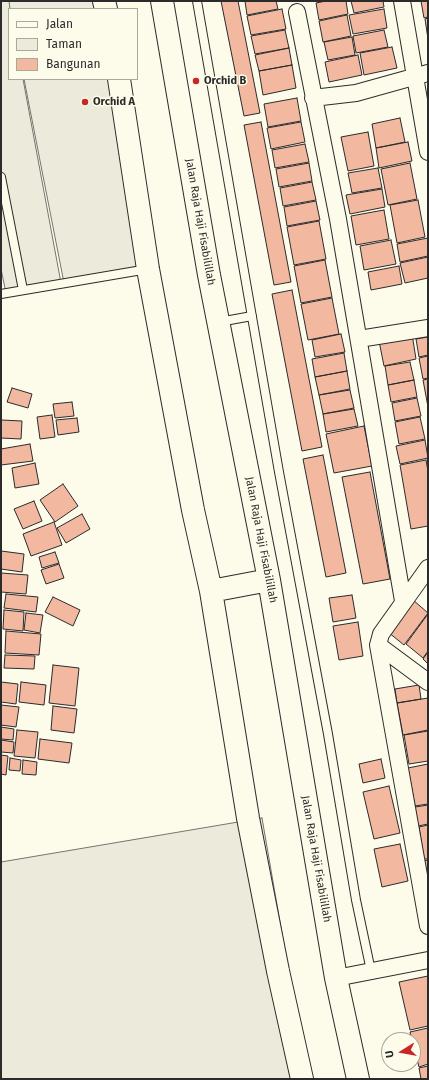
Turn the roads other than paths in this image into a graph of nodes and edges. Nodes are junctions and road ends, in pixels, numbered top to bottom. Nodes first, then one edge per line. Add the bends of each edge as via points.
1 (162, 1) edge
2 (197, 1) edge
3 (402, 1) edge
4 (296, 12) dead end
5 (421, 75) edge
6 (119, 80) edge
7 (313, 98) junction
8 (428, 152) edge
9 (1, 177) edge
10 (148, 268) junction
11 (23, 290) junction
12 (1, 294) edge
13 (252, 316) junction
14 (218, 322) junction
15 (428, 328) edge
16 (359, 339) junction
17 (428, 568) edge
18 (269, 580) junction
19 (211, 591) junction
20 (403, 601) junction
21 (378, 645) junction
22 (428, 682) edge
23 (428, 926) edge
24 (428, 960) edge
25 (372, 971) junction
26 (336, 978) junction
27 (302, 1079) edge
28 (358, 1079) edge

1 - 14 main road, Jalan Raja Haji Fisabilillah
2 - 13 lane
3 - 5 street
4 - 7 street
5 - 7 street via 356,93
5 - 8 street
6 - 10 main road
7 - 16 street
9 - 11 lane
10 - 11 lane
10 - 19 main road via 184,466
11 - 12 lane
13 - 14 lane
13 - 25 lane via 356,900
14 - 18 main road, Jalan Raja Haji Fisabilillah
15 - 16 street
16 - 20 street
17 - 20 street
18 - 19 main road
18 - 26 main road, Jalan Raja Haji Fisabilillah
19 - 27 main road via 248,818
20 - 21 street
21 - 22 street
21 - 23 street
24 - 25 street
25 - 26 street
26 - 28 main road, Jalan Raja Haji Fisabilillah

